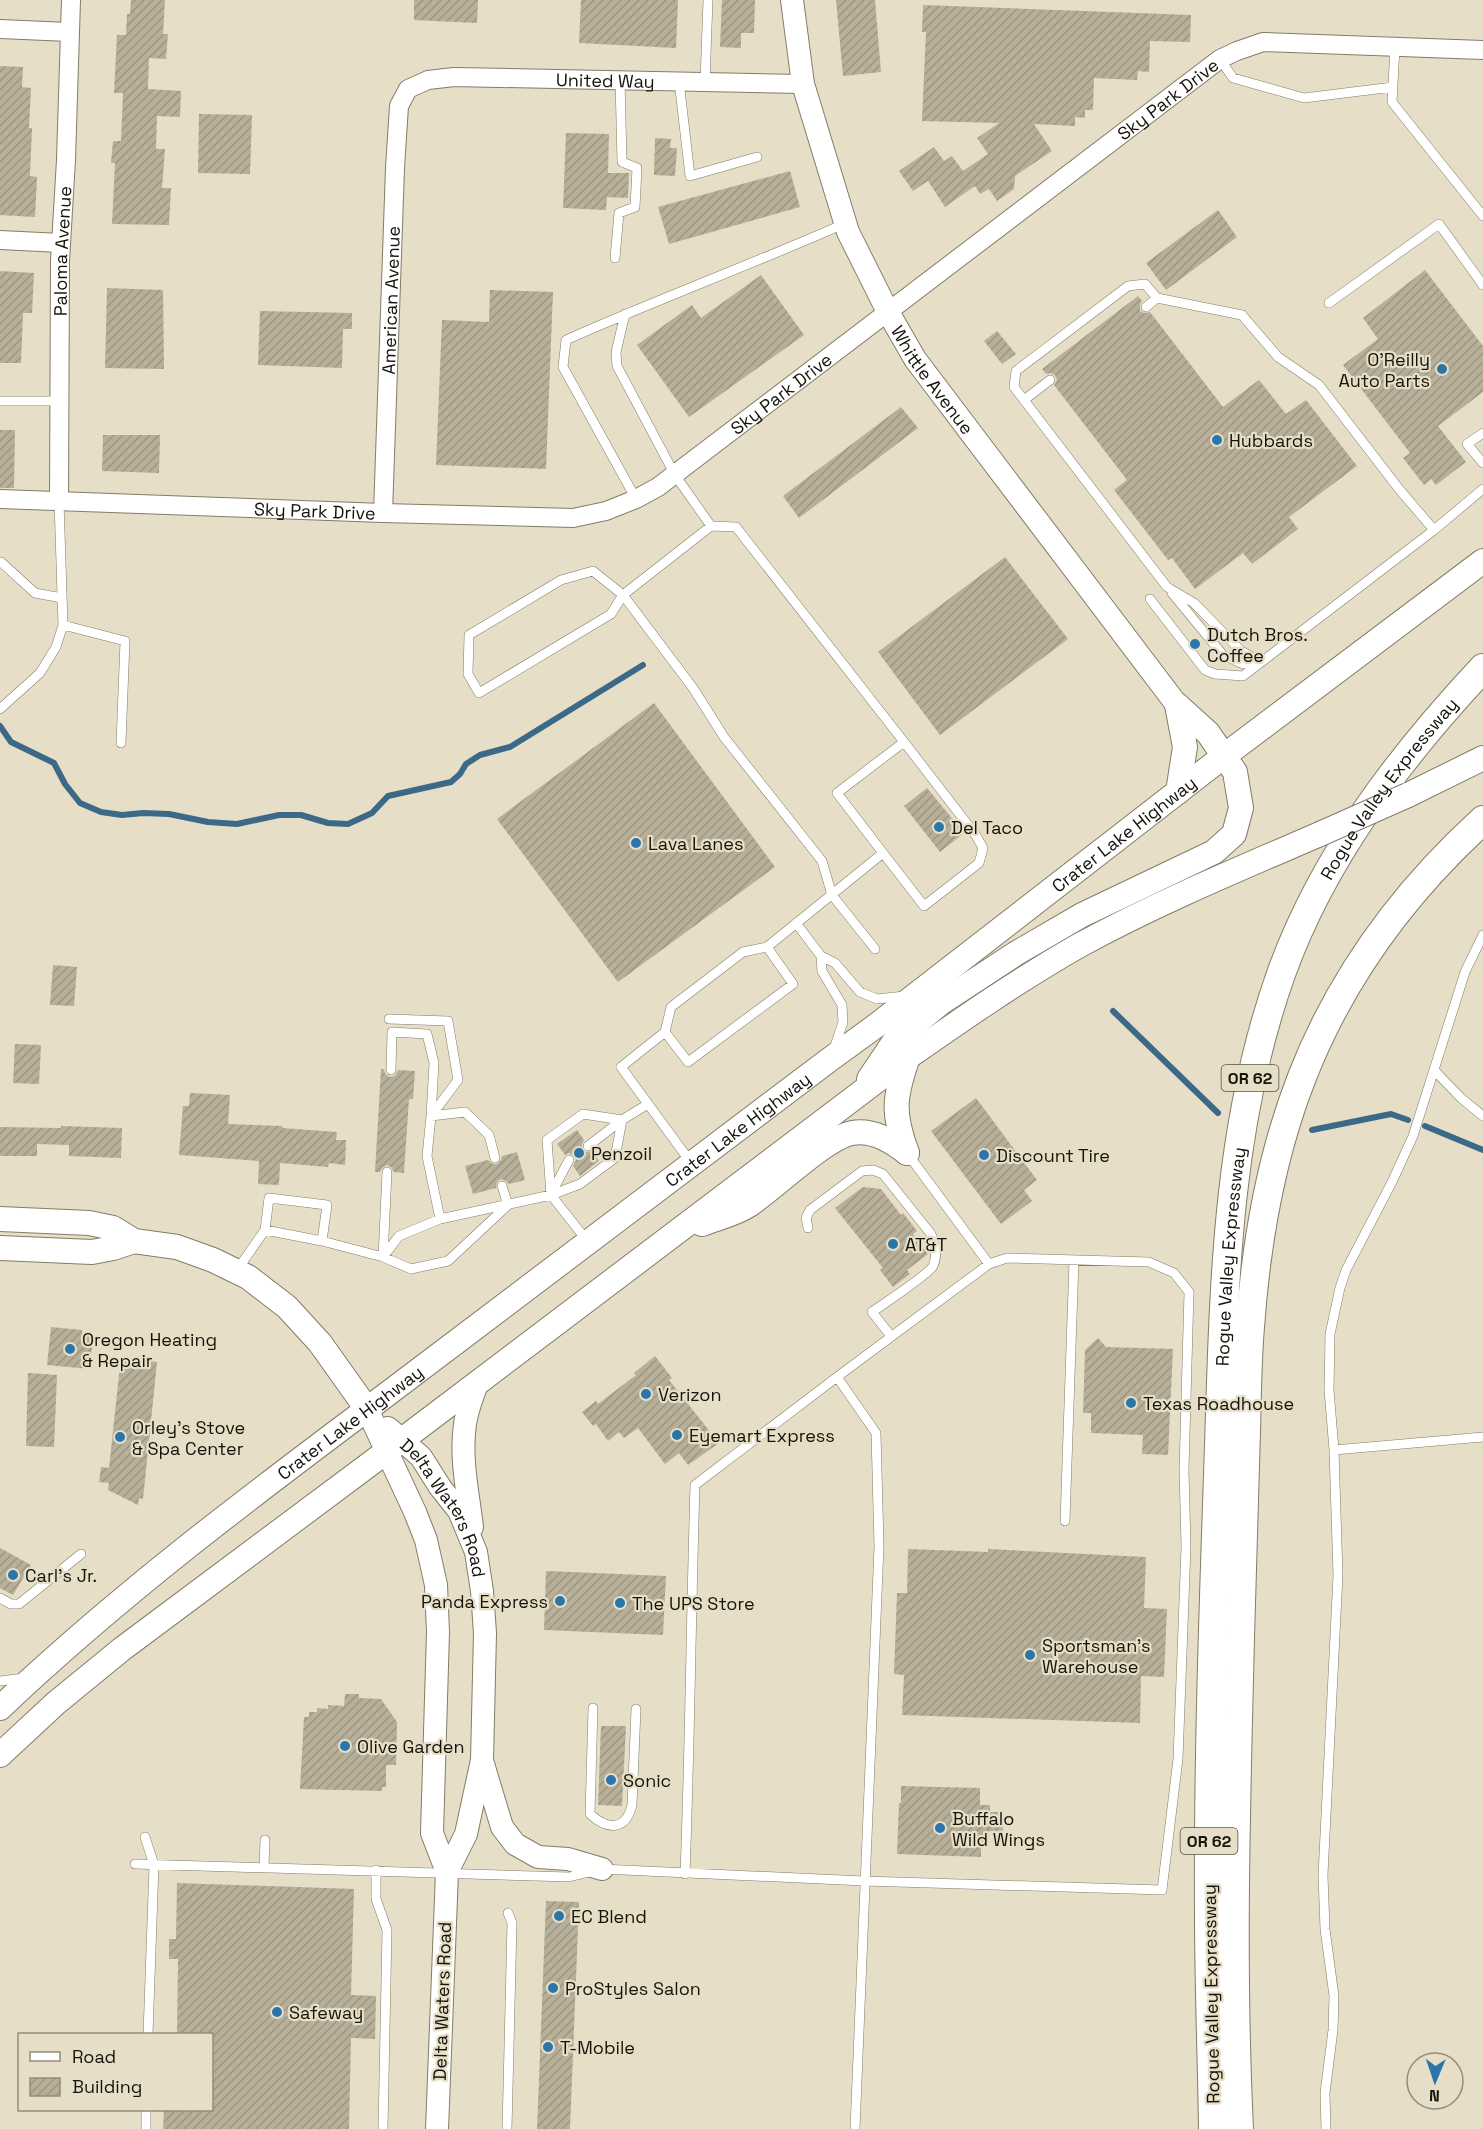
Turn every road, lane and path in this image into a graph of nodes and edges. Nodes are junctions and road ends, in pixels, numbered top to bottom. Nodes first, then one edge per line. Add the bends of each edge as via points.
1 (71, 0) edge
2 (708, 0) edge
3 (792, 0) edge
4 (0, 29) edge
5 (69, 32) junction
6 (1395, 47) junction
7 (1483, 50) edge
8 (1220, 59) junction
9 (620, 80) junction
10 (679, 81) junction
11 (705, 82) junction
12 (803, 84) junction
13 (1393, 87) junction
14 (408, 89) joint
15 (757, 157) dead end
16 (1483, 216) edge
17 (846, 223) junction
18 (0, 240) edge
19 (61, 243) junction
20 (615, 258) dead end
21 (1483, 285) edge
22 (1157, 298) junction
23 (1329, 303) dead end
24 (1146, 307) dead end
25 (888, 312) junction
26 (625, 314) junction
27 (1050, 380) dead end
28 (1023, 400) junction
29 (0, 401) edge
30 (60, 401) junction
31 (1483, 433) edge
32 (1483, 463) edge
33 (675, 475) junction
34 (1483, 489) edge
35 (0, 499) edge
36 (636, 499) junction
37 (59, 501) junction
38 (384, 513) junction
39 (711, 526) junction
40 (1434, 530) junction
41 (1483, 561) edge
42 (1, 562) edge
43 (1167, 587) junction
44 (623, 595) junction
45 (62, 598) junction
46 (1150, 599) dead end
47 (63, 624) junction
48 (1261, 662) junction
49 (1483, 668) edge
50 (1177, 705) junction
51 (0, 708) edge
52 (904, 742) junction
53 (121, 743) dead end
54 (1224, 756) junction
55 (1483, 758) edge
56 (1178, 792) junction
57 (1483, 820) edge
58 (883, 853) junction
59 (832, 895) junction
60 (796, 923) junction
61 (1483, 935) edge
62 (767, 947) junction
63 (875, 949) dead end
64 (822, 956) junction
65 (916, 995) junction
66 (389, 1019) dead end
67 (665, 1032) junction
68 (908, 1057) junction
69 (829, 1059) junction
70 (391, 1070) dead end
71 (1434, 1070) junction
72 (860, 1094) junction
73 (648, 1104) junction
74 (431, 1116) junction
75 (1483, 1116) edge
76 (622, 1120) junction
77 (588, 1146) dead end
78 (907, 1153) junction
79 (495, 1158) dead end
80 (569, 1160) dead end
81 (692, 1164) junction
82 (387, 1172) dead end
83 (502, 1186) dead end
84 (551, 1195) junction
85 (508, 1205) junction
86 (0, 1220) edge
87 (440, 1220) junction
88 (808, 1228) dead end
89 (265, 1230) junction
90 (674, 1235) junction
91 (134, 1241) junction
92 (322, 1241) junction
93 (588, 1242) junction
94 (0, 1248) edge
95 (383, 1257) junction
96 (1074, 1260) junction
97 (989, 1264) junction
98 (236, 1271) junction
99 (891, 1336) junction
100 (837, 1377) junction
101 (477, 1384) junction
102 (368, 1409) junction
103 (1483, 1437) edge
104 (394, 1446) junction
105 (1334, 1450) junction
106 (1065, 1521) dead end
107 (476, 1552) junction
108 (81, 1554) dead end
109 (0, 1598) edge
110 (32, 1677) junction
111 (0, 1681) edge
112 (0, 1708) edge
113 (593, 1708) dead end
114 (636, 1709) dead end
115 (0, 1755) edge
116 (482, 1760) junction
117 (145, 1837) dead end
118 (265, 1840) dead end
119 (135, 1864) dead end
120 (154, 1865) junction
121 (264, 1867) junction
122 (602, 1869) junction
123 (376, 1870) junction
124 (447, 1872) junction
125 (685, 1874) junction
126 (864, 1881) junction
127 (508, 1913) dead end
128 (148, 2033) edge
129 (146, 2111) edge
130 (146, 2129) edge
131 (383, 2129) edge
132 (437, 2129) edge
133 (507, 2129) edge
134 (855, 2129) edge
135 (1213, 2129) edge
136 (1239, 2129) edge
137 (1326, 2129) edge

1 - 5 street, Paloma Avenue
2 - 11 lane
3 - 12 street, Whittle Avenue
4 - 5 street
5 - 19 street, Paloma Avenue
6 - 7 street, Sky Park Drive
6 - 8 street, Sky Park Drive via 1263,42
6 - 13 lane
8 - 13 lane via 1233,78 1304,98
8 - 25 street, Sky Park Drive
9 - 10 street, United Way
9 - 14 street, United Way via 454,77 428,80
9 - 20 lane via 622,162 637,168 635,207 619,213
10 - 11 street, United Way
10 - 15 lane via 690,176
11 - 12 street, United Way
12 - 17 street, Whittle Avenue
13 - 16 lane via 1392,102
14 - 38 street, American Avenue via 399,106 395,168
17 - 25 street, Whittle Avenue
17 - 26 lane
18 - 19 street
19 - 30 street, Paloma Avenue
21 - 23 lane via 1439,224
22 - 24 lane
22 - 28 lane via 1145,284 1128,286 1016,371 1014,387
22 - 40 lane via 1242,315 1278,357 1319,385
25 - 33 street, Sky Park Drive
25 - 50 street, Whittle Avenue via 915,359
26 - 33 lane via 616,352 617,366
26 - 36 lane via 566,340 563,367
27 - 28 lane
28 - 43 lane
29 - 30 lane
30 - 37 street, Paloma Avenue
31 - 32 lane via 1467,444
33 - 36 street, Sky Park Drive
33 - 39 lane
34 - 40 lane
35 - 37 street, Sky Park Drive
36 - 38 street, Sky Park Drive via 573,518
37 - 38 street, Sky Park Drive
37 - 45 lane
39 - 44 lane
39 - 52 lane via 736,527
40 - 48 lane
41 - 54 main road, Crater Lake Highway
42 - 45 lane via 35,592
43 - 48 lane via 1194,603 1241,651
43 - 48 lane via 1223,655 1243,664
44 - 44 lane via 593,571 561,580 469,635 468,674 479,693 611,614
44 - 59 lane via 693,688 724,737 822,861
45 - 47 lane
46 - 48 lane via 1205,670 1243,676
47 - 51 lane via 56,647 40,673
47 - 53 lane via 125,641
49 - 135 highway, Rogue Valley Expressway / OR 62 via 1397,767 1333,863 1282,971 1260,1039 1243,1113 1228,1226 1216,1554 1209,1904
50 - 54 main road via 1209,733
50 - 56 main road via 1185,747
52 - 58 lane via 837,793
52 - 58 lane via 983,848 979,863 924,906
54 - 56 main road, Crater Lake Highway
54 - 72 main road via 1235,772 1241,808 1233,834 1214,852 1082,915 942,1002 896,1039
55 - 68 main road, bridge via 1157,905 1037,970
56 - 65 main road, Crater Lake Highway
57 - 136 highway, Rogue Valley Expressway / OR 62 via 1448,852 1367,951 1315,1046 1294,1098 1271,1181 1250,1329 1237,1772 1234,2038
58 - 59 lane
59 - 60 lane
59 - 63 lane
60 - 62 lane
60 - 64 lane
61 - 71 lane via 1465,972
62 - 67 lane via 743,952 671,1007
62 - 67 lane via 793,984 688,1062
64 - 65 lane via 835,963 860,992 877,999
64 - 69 lane via 822,971 842,1005 838,1043
65 - 69 main road, Crater Lake Highway
66 - 74 lane via 448,1021 458,1080
67 - 73 lane via 621,1067
68 - 72 main road
68 - 78 main road via 897,1088 896,1113
69 - 81 main road, Crater Lake Highway
70 - 74 lane via 392,1032 427,1034 434,1063
71 - 75 lane
71 - 105 lane via 1404,1159 1354,1253 1340,1288 1328,1359
72 - 90 main road
73 - 76 lane
73 - 81 lane
74 - 79 lane via 465,1112 489,1135
74 - 87 lane via 427,1156
76 - 77 lane
76 - 84 lane via 615,1158 580,1184
76 - 84 lane via 583,1114 547,1140
78 - 90 main road via 893,1142 870,1133 852,1133 834,1140 747,1206
78 - 97 lane
80 - 84 lane
81 - 93 main road, Crater Lake Highway
82 - 95 lane
83 - 85 lane
84 - 85 lane
84 - 93 lane
85 - 87 lane
85 - 95 lane via 448,1261 411,1269
86 - 91 main road, Delta Waters Road via 89,1223 113,1228
87 - 95 lane via 399,1236
88 - 99 lane via 806,1218 810,1210 862,1171 873,1170 883,1174 931,1234 936,1254 932,1268 872,1312
89 - 92 lane
89 - 92 lane via 269,1198 327,1205
89 - 98 lane
90 - 101 main road
91 - 94 main road, Delta Waters Road via 92,1252
91 - 98 main road, Delta Waters Road via 177,1247
92 - 95 lane
93 - 102 main road, Crater Lake Highway
96 - 97 lane via 1007,1258
96 - 106 lane
96 - 126 lane via 1149,1262 1174,1273 1189,1292 1186,1547 1178,1759 1162,1890
97 - 99 lane
98 - 102 main road, Delta Waters Road via 287,1307 320,1343
99 - 100 lane
100 - 125 lane via 695,1485
100 - 126 lane via 876,1433 879,1546
101 - 104 main road
101 - 107 street via 467,1412 464,1446
102 - 104 street, Delta Waters Road
102 - 110 main road, Crater Lake Highway via 153,1576
103 - 105 lane
104 - 107 street, Delta Waters Road via 421,1457 459,1511
104 - 115 main road via 122,1649
104 - 124 street, Delta Waters Road via 426,1540 436,1584 432,1833
105 - 137 lane via 1338,1575 1323,1900 1334,2012 1325,2093
107 - 116 street, Delta Waters Road via 485,1633
108 - 109 lane via 19,1604
110 - 111 lane
110 - 112 main road, Crater Lake Highway
113 - 114 lane via 590,1814 599,1823 610,1826 623,1822 632,1805
116 - 122 street via 502,1827 515,1844 537,1857 568,1859
116 - 124 street, Delta Waters Road via 466,1834
117 - 120 lane
118 - 121 lane
119 - 120 lane
120 - 121 lane
120 - 128 lane
121 - 123 lane
122 - 124 lane via 568,1877
122 - 125 lane
123 - 124 lane
123 - 131 lane via 376,1899 387,1930
124 - 132 street, Delta Waters Road
125 - 126 lane
126 - 134 lane
127 - 133 lane via 512,1923
129 - 130 lane

